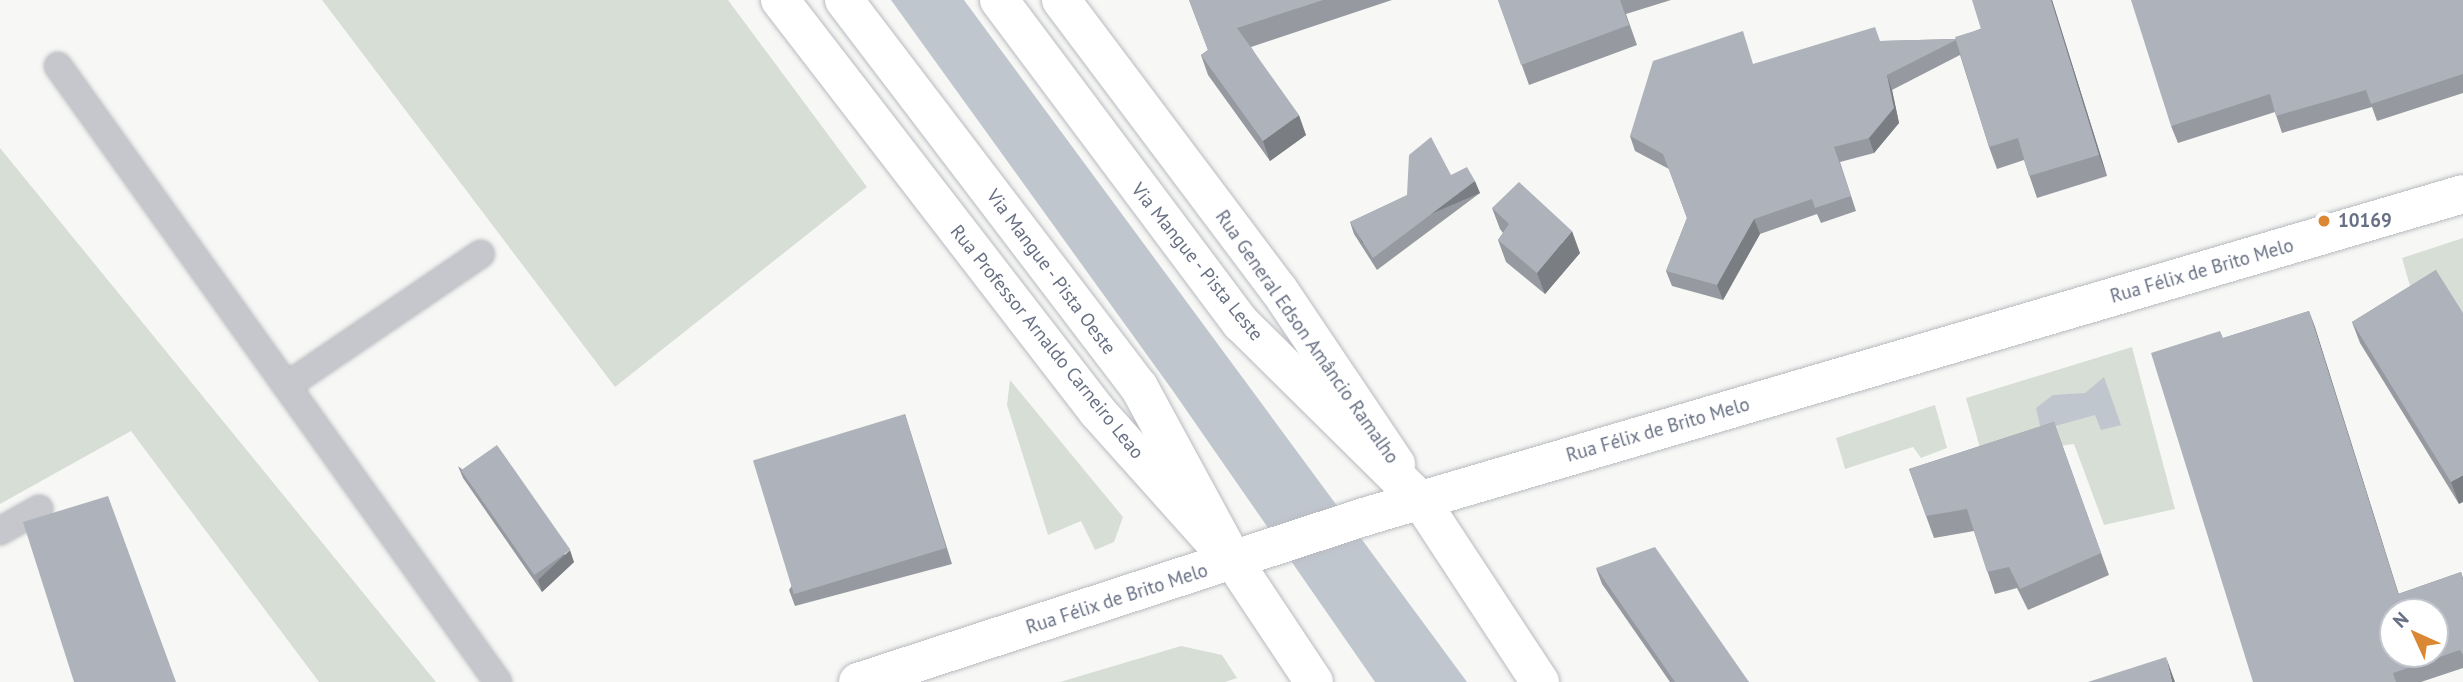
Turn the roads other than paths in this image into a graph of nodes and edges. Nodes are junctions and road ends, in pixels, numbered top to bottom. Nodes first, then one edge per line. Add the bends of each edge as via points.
1 (779, 0) edge
2 (844, 0) edge
3 (999, 0) edge
4 (1061, 0) edge
5 (58, 66) dead end
6 (2463, 194) edge
7 (481, 254) dead end
8 (288, 386) junction
9 (1421, 501) junction
10 (39, 509) dead end
11 (0, 531) edge
12 (1244, 556) junction
13 (498, 682) edge
14 (858, 682) edge
15 (1314, 682) edge
16 (1540, 682) edge

1 - 12 main road, Rua Professor Arnaldo Carneiro Leao via 1097,411
2 - 12 main road, Via Mangue - Pista Oeste via 1139,387
3 - 9 main road, Via Mangue - Pista Leste via 1241,323
4 - 9 main road, Rua General Edson Amâncio Ramalho via 1279,290
5 - 8 lane
6 - 9 main road, Rua Félix de Brito Melo
7 - 8 lane
8 - 13 lane
9 - 12 main road, Rua Félix de Brito Melo
9 - 16 main road, Rua General Edson Amâncio Ramalho
10 - 11 lane
12 - 14 main road, Rua Félix de Brito Melo
12 - 15 main road, Rua Professor Arnaldo Carneiro Leao

